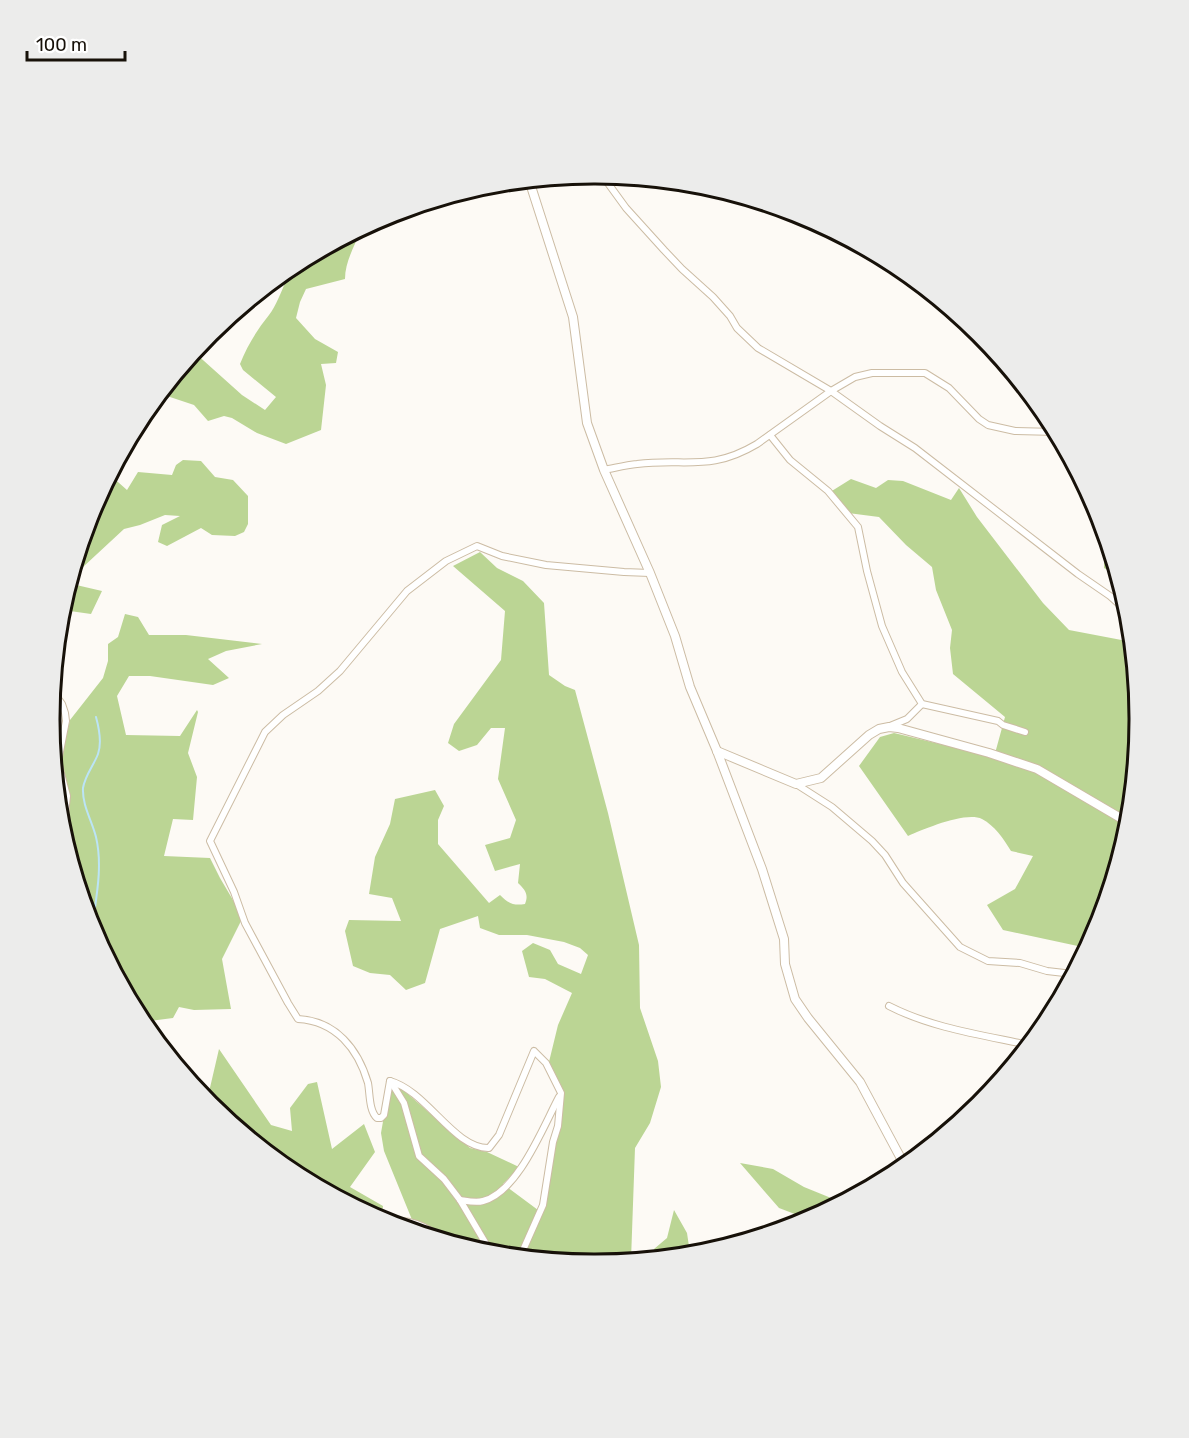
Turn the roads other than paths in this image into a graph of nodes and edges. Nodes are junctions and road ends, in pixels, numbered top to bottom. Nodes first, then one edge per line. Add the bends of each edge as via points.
1 (609, 185) edge
2 (532, 188) edge
3 (831, 391) junction
4 (1045, 432) edge
5 (771, 435) junction
6 (604, 470) junction
7 (650, 573) junction
8 (1116, 601) edge
9 (60, 702) edge
10 (922, 704) junction
11 (889, 727) junction
12 (1025, 732) dead end
13 (61, 748) edge
14 (717, 751) junction
15 (796, 784) junction
16 (1120, 818) edge
17 (1064, 973) edge
18 (889, 1006) dead end
19 (1020, 1043) edge
20 (390, 1081) junction
21 (561, 1093) junction
22 (900, 1157) edge
23 (460, 1200) junction
24 (485, 1242) edge
25 (524, 1249) edge

1 - 3 street via 682,270 713,297 758,348
2 - 6 street via 573,317 587,423
3 - 4 street via 872,372 925,373 949,388 988,425
3 - 5 street
3 - 8 street via 962,483
5 - 6 street via 744,452 717,462 637,464
5 - 10 street via 790,460 828,491 858,527 882,626 902,672
6 - 7 street
7 - 14 street
7 - 20 street via 546,565 502,556 477,546 471,548 406,591 340,671 283,715 265,732 255,749 210,841 245,923 288,1003 298,1019 330,1028 354,1050 377,1118 384,1115
9 - 13 street via 66,721
10 - 11 street via 907,719
10 - 12 street via 998,721
11 - 15 street via 869,735 821,778
11 - 16 street via 1037,769
14 - 15 street
14 - 22 street via 774,904 795,999 860,1082
15 - 17 street via 832,807 872,841 960,947 988,961
18 - 19 street via 945,1026
20 - 21 street via 413,1094 468,1144 479,1148 489,1148 499,1135 534,1051 546,1063
20 - 23 street via 404,1103 418,1156
21 - 23 street via 517,1175 501,1193 480,1202
21 - 25 street via 543,1205
23 - 24 street

